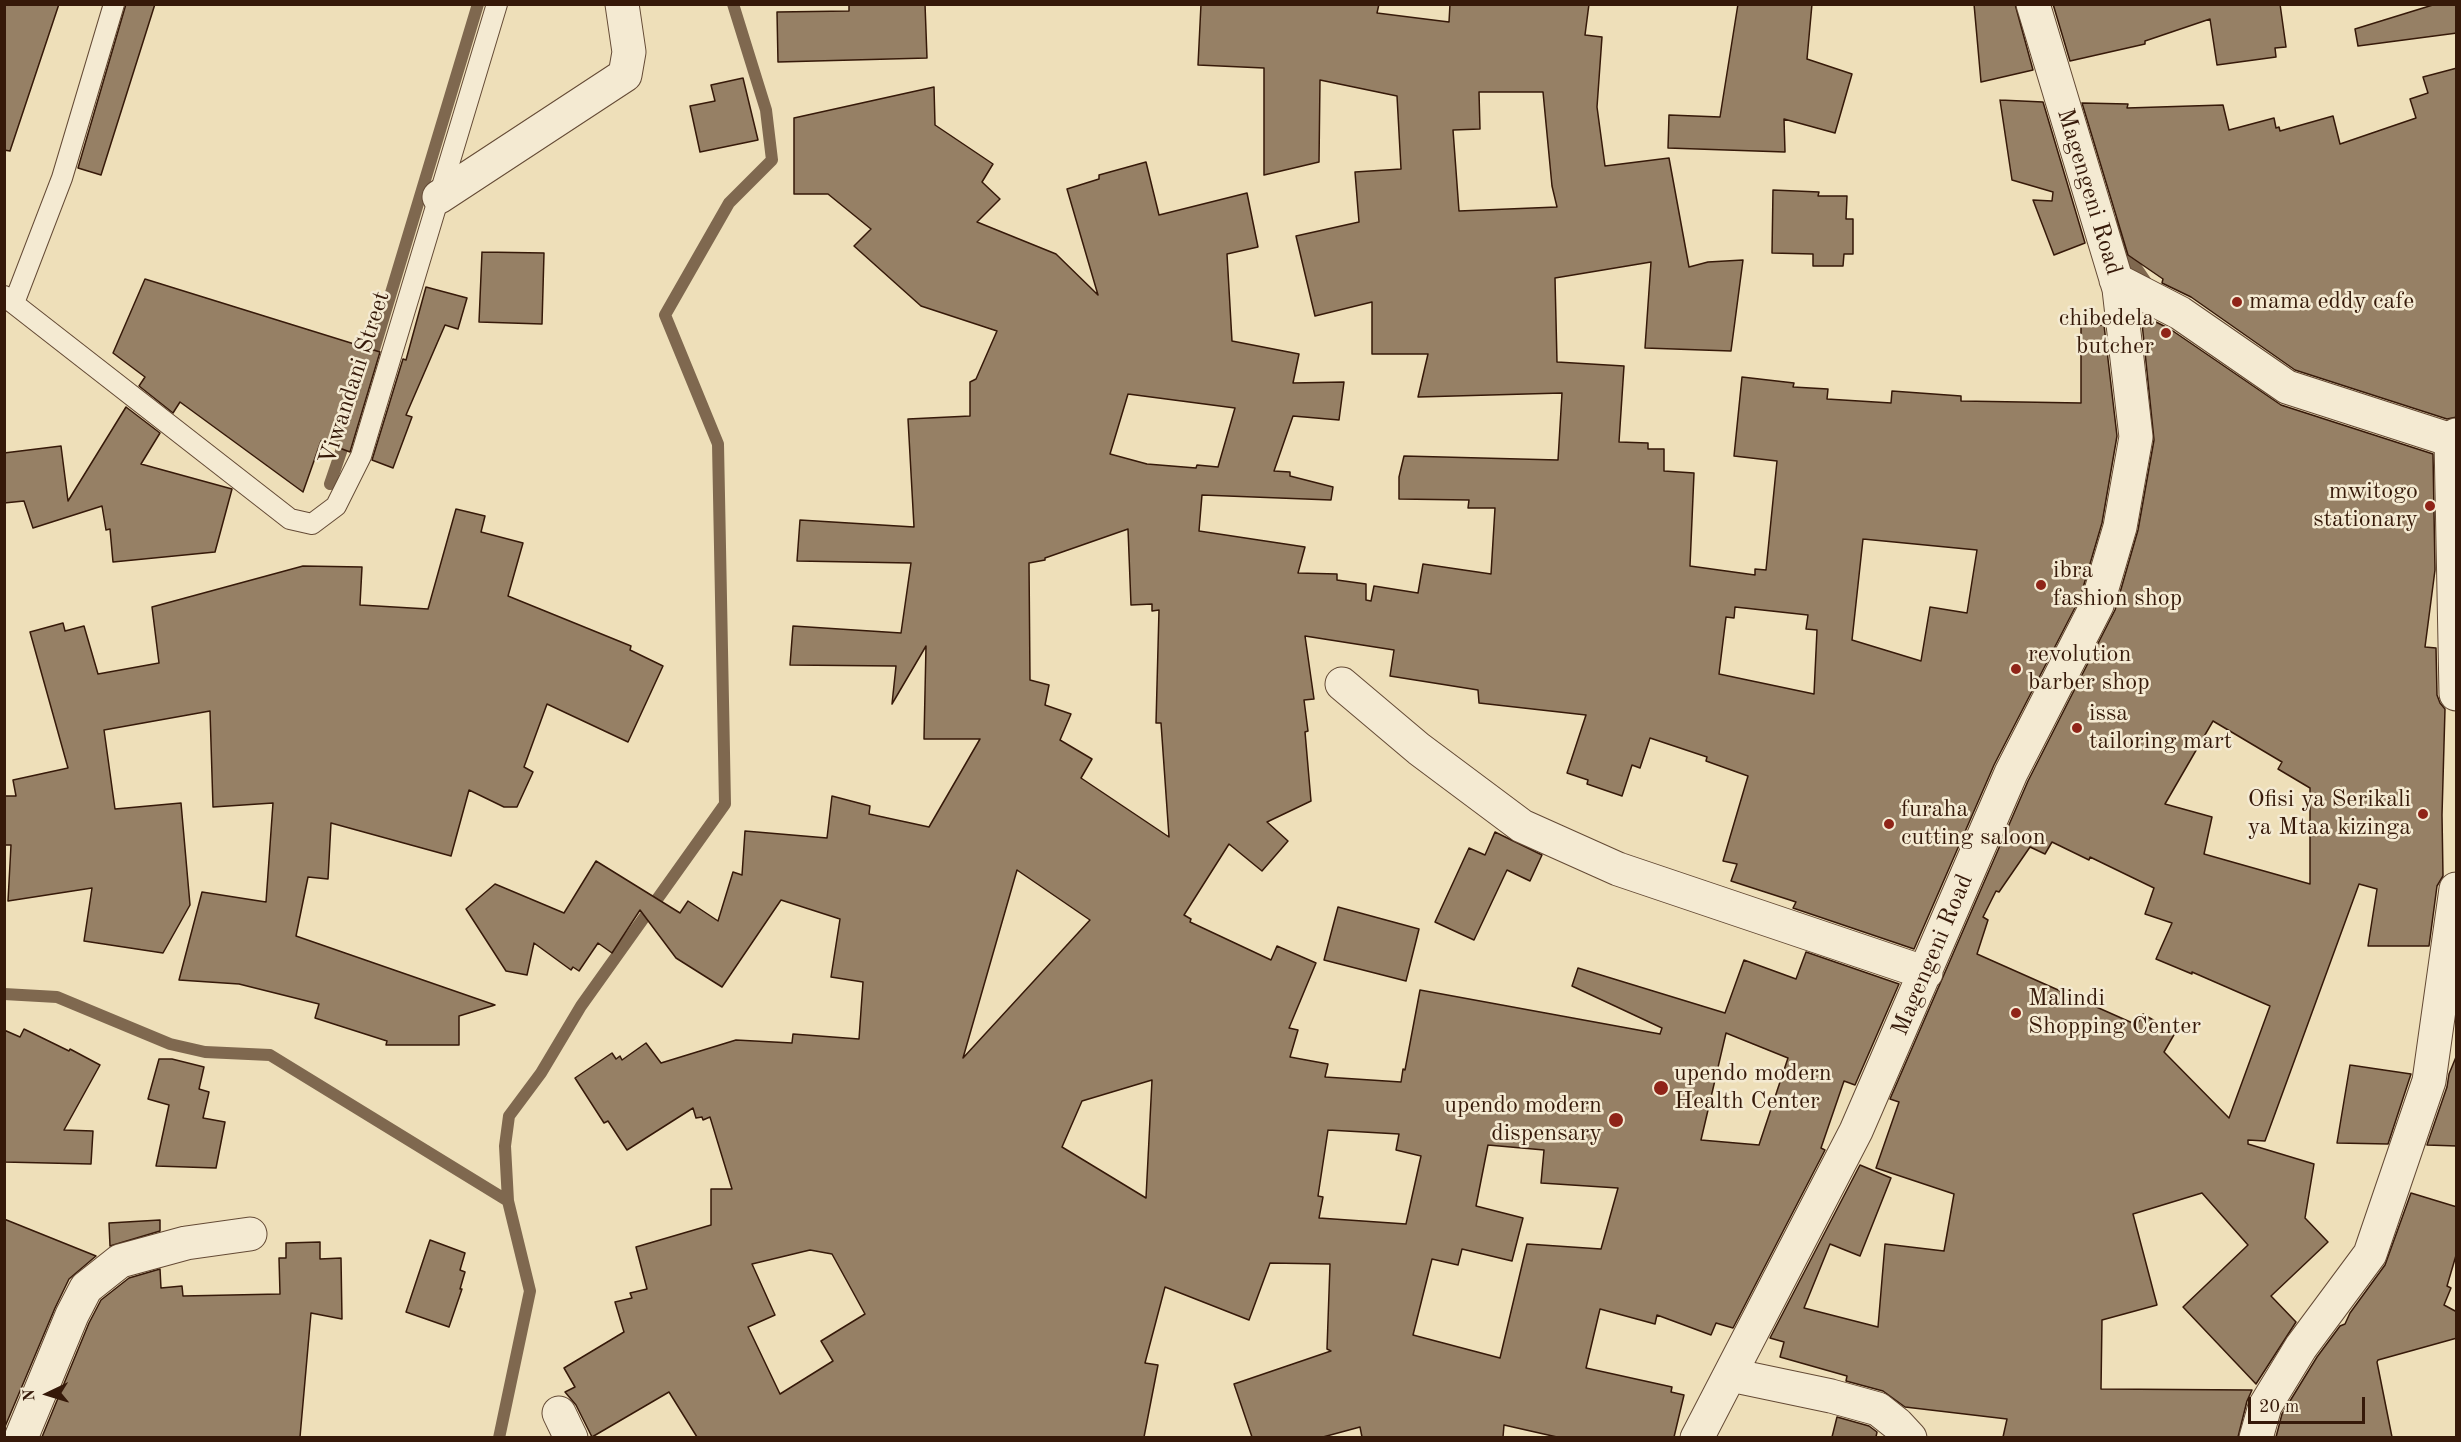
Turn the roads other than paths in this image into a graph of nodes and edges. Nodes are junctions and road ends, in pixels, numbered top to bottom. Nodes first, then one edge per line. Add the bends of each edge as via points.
1 (114, 4) edge
2 (497, 4) edge
3 (622, 4) edge
4 (2033, 4) edge
5 (439, 196) junction
6 (2116, 280) junction
7 (9, 299) edge
8 (2454, 437) edge
9 (1342, 684) dead end
10 (2457, 694) edge
11 (2457, 889) edge
12 (1926, 973) junction
13 (250, 1234) dead end
14 (1731, 1375) junction
15 (21, 1437) edge
16 (1697, 1437) edge
17 (1910, 1437) edge
18 (2256, 1437) edge

1 - 7 lane via 62,178
2 - 5 lane, Viwandani Street
3 - 5 street via 629,52 625,75
4 - 6 street, Magengeni Road
5 - 7 lane, Viwandani Street via 361,456 336,506 312,525 291,519
6 - 8 street via 2180,313 2287,387
6 - 12 street, Magengeni Road via 2136,437 2120,527 2097,605 2011,773
8 - 10 street
9 - 12 street via 1419,749 1521,826 1618,869
11 - 18 street via 2429,1080 2370,1254 2301,1347 2265,1406
12 - 14 street, Magengeni Road via 1856,1131
13 - 15 street via 186,1243 120,1261 86,1288
14 - 16 street, Magengeni Road
14 - 17 street via 1878,1409

